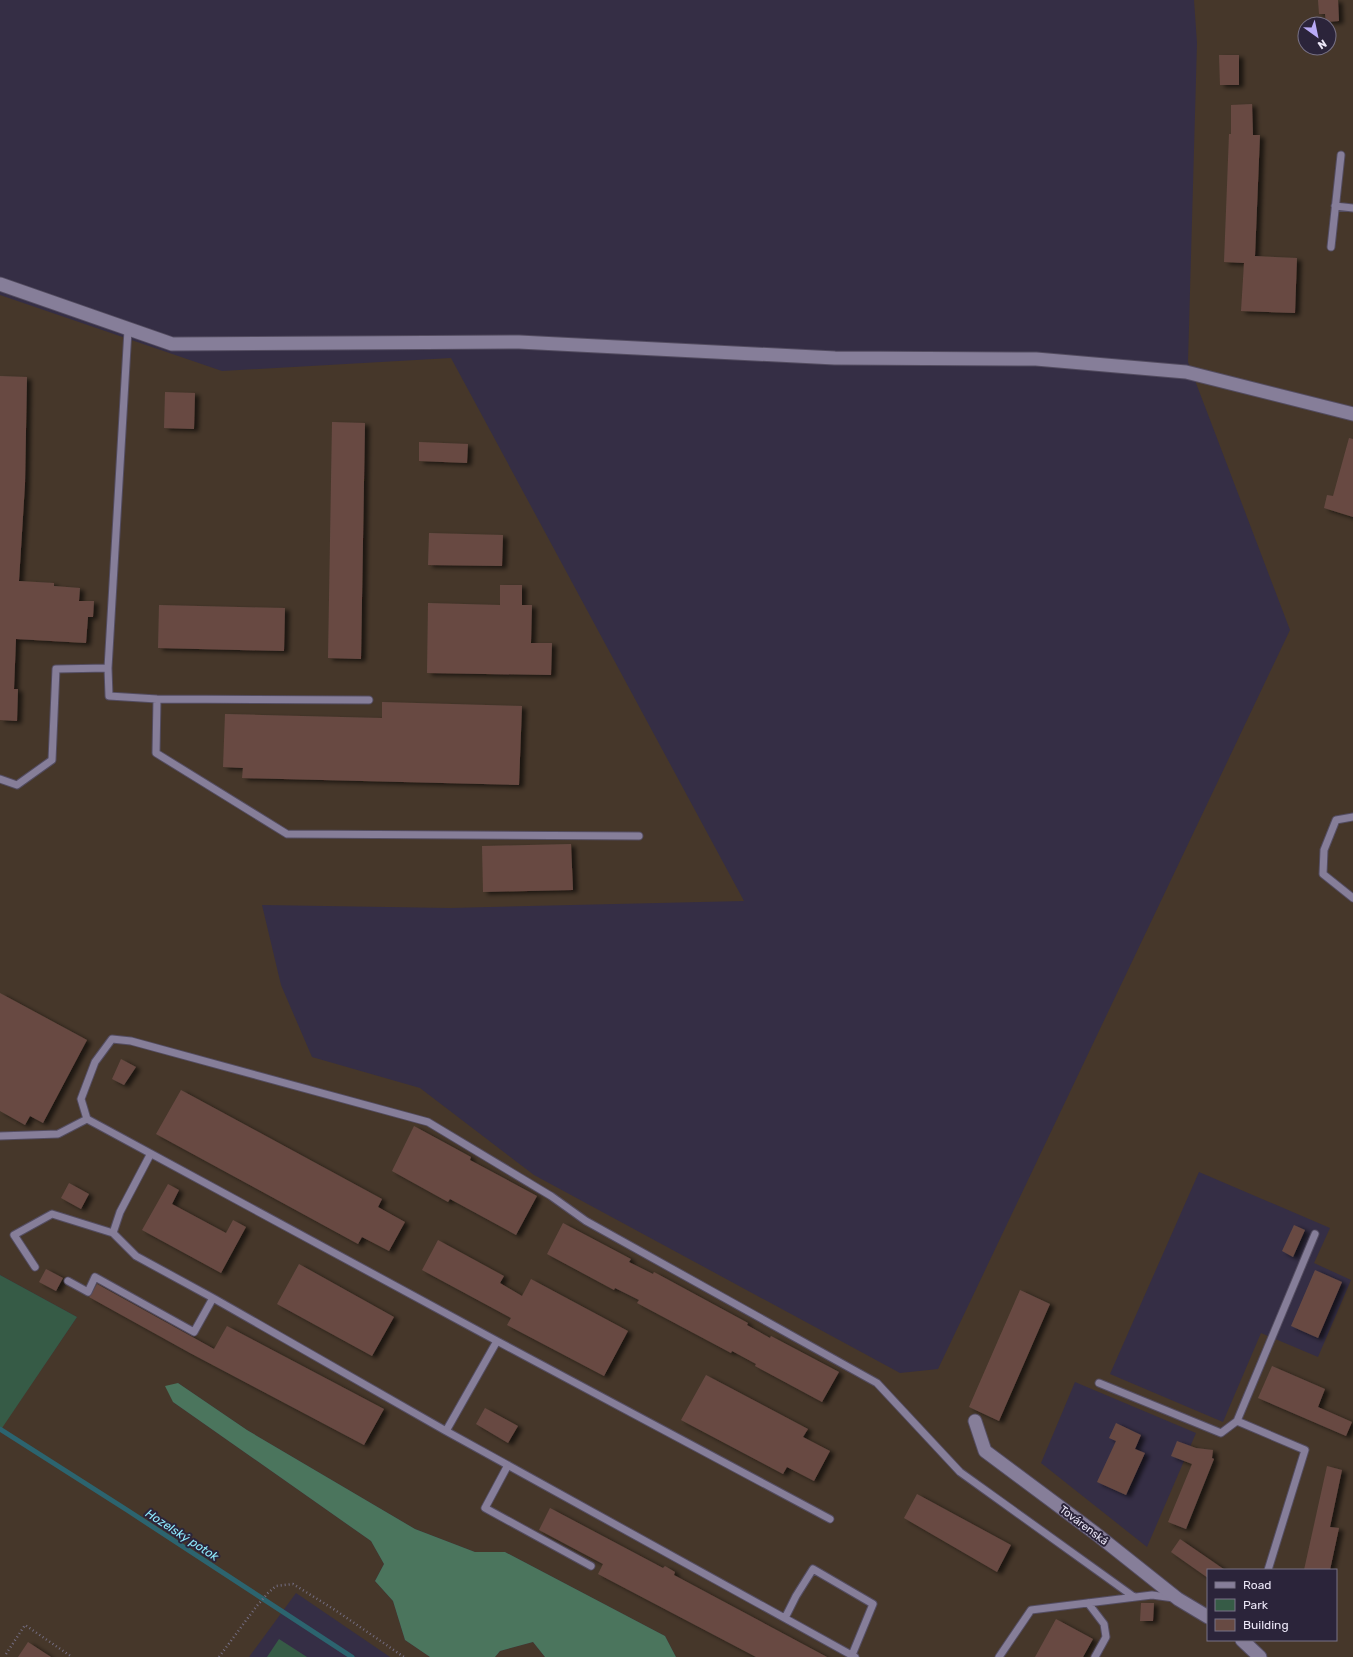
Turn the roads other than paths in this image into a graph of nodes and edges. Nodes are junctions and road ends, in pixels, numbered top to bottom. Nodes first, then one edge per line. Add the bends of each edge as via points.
1 (1341, 155) dead end
2 (1335, 206) junction
3 (1353, 208) edge
4 (1331, 246) dead end
5 (0, 284) edge
6 (128, 330) junction
7 (1351, 413) edge
8 (108, 668) junction
9 (157, 699) junction
10 (369, 700) dead end
11 (0, 779) edge
12 (1353, 817) edge
13 (639, 836) dead end
14 (1353, 898) edge
15 (88, 1120) junction
16 (0, 1136) edge
17 (150, 1155) junction
18 (113, 1233) junction
19 (1315, 1234) dead end
20 (35, 1267) dead end
21 (68, 1281) dead end
22 (213, 1298) junction
23 (497, 1341) junction
24 (1099, 1383) dead end
25 (975, 1421) dead end
26 (1237, 1421) junction
27 (446, 1431) junction
28 (508, 1465) junction
29 (830, 1519) dead end
30 (591, 1566) dead end
31 (1268, 1569) edge
32 (1134, 1597) junction
33 (1178, 1598) junction
34 (1088, 1603) junction
35 (1207, 1617) edge
36 (785, 1618) junction
37 (1245, 1641) edge
38 (853, 1656) edge
39 (999, 1657) edge
40 (1095, 1657) edge
41 (1260, 1657) edge

1 - 2 lane
2 - 3 lane
2 - 4 lane
5 - 6 street
6 - 7 street via 172,344 518,342 835,358 1036,359 1186,372
6 - 8 lane
8 - 9 lane via 109,696
8 - 11 lane via 56,669 52,760 17,785
9 - 10 lane
9 - 13 lane via 156,753 288,834
12 - 14 lane via 1336,820 1324,850 1322,874
15 - 16 lane via 58,1134
15 - 17 lane
15 - 32 lane via 80,1099 95,1062 112,1039 139,1043 428,1122 586,1220 877,1383 960,1472
17 - 18 lane via 120,1212
17 - 23 lane
18 - 20 lane via 52,1214 14,1235
18 - 22 lane via 136,1256
19 - 26 lane
21 - 22 lane via 88,1292 95,1277 194,1332
22 - 27 lane
23 - 27 lane
23 - 29 lane
24 - 26 lane via 1221,1433
25 - 33 street, Továrenská via 985,1451
26 - 31 lane via 1306,1450
27 - 28 lane
28 - 30 lane via 485,1508
28 - 36 lane
32 - 33 lane via 1152,1595
32 - 34 lane
33 - 35 street, Továrenská
34 - 39 lane via 1031,1610
34 - 40 lane via 1104,1624 1106,1637
36 - 38 lane
36 - 38 lane via 813,1569 873,1604
37 - 41 street

